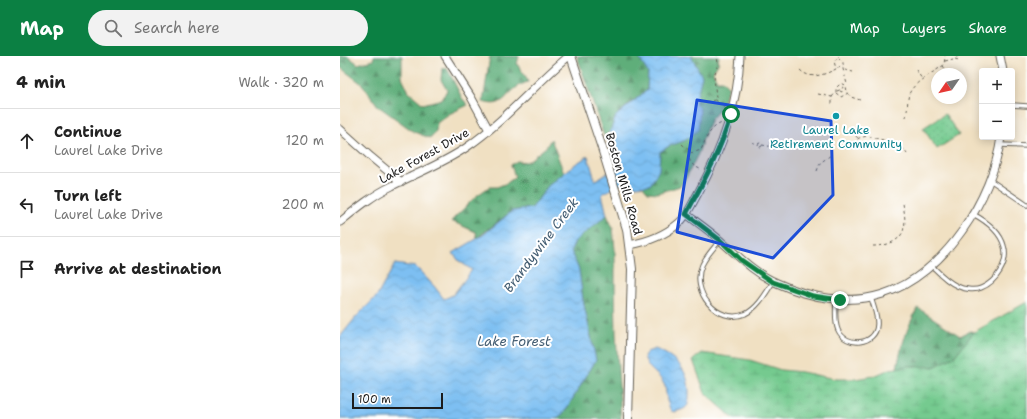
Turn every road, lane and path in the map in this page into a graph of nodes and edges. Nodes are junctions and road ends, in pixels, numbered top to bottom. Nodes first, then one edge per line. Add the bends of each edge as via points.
1 (445, 56) edge
2 (570, 56) edge
3 (717, 56) edge
4 (740, 56) edge
5 (944, 56) edge
6 (958, 56) edge
7 (1000, 56) edge
8 (838, 57) edge
9 (954, 58) junction
10 (959, 60) dead end
11 (944, 61) junction
12 (943, 66) joint
13 (843, 67) junction
14 (1002, 68) edge
15 (836, 69) junction
16 (800, 70) dead end
17 (844, 70) junction
18 (916, 70) dead end
19 (852, 72) dead end
20 (923, 80) junction
21 (844, 84) junction
22 (846, 86) junction
23 (842, 89) junction
24 (840, 90) junction
25 (836, 92) junction
26 (842, 92) junction
27 (848, 93) junction
28 (818, 94) dead end
29 (832, 96) junction
30 (845, 96) junction
31 (715, 100) junction
32 (860, 100) dead end
33 (706, 102) dead end
34 (832, 104) dead end
35 (1015, 105) edge
36 (1027, 106) edge
37 (906, 116) dead end
38 (729, 121) junction
39 (340, 129) edge
40 (489, 130) junction
41 (851, 132) dead end
42 (859, 138) junction
43 (1001, 140) edge
44 (752, 142) dead end
45 (853, 143) dead end
46 (682, 144) dead end
47 (1000, 145) junction
48 (1027, 146) edge
49 (774, 147) dead end
50 (692, 153) junction
51 (907, 154) dead end
52 (831, 155) dead end
53 (817, 171) dead end
54 (709, 173) junction
55 (990, 180) junction
56 (401, 182) junction
57 (903, 203) dead end
58 (1027, 205) edge
59 (686, 214) junction
60 (973, 214) junction
61 (340, 222) edge
62 (720, 240) junction
63 (629, 245) junction
64 (874, 246) dead end
65 (931, 265) junction
66 (773, 282) junction
67 (871, 297) junction
68 (836, 299) junction
69 (628, 419) edge

1 - 40 street
2 - 40 street, Lake Forest Drive
2 - 63 street, Boston Mills Road via 620,205
3 - 31 path via 718,64 714,76 717,92
4 - 38 street
5 - 11 path
6 - 9 path
7 - 14 street
8 - 13 path via 843,62
8 - 15 path via 834,61
9 - 10 path
9 - 11 path
11 - 12 path
12 - 20 path
13 - 15 path
13 - 17 path
15 - 16 path via 813,76 805,76
17 - 19 path
17 - 22 path
18 - 20 path
20 - 37 path via 912,88
21 - 22 path
21 - 23 path
21 - 25 path via 836,88
22 - 27 path
23 - 24 path
23 - 26 path
24 - 25 path
24 - 26 path
25 - 29 path
25 - 30 path via 841,97
26 - 30 path
27 - 30 path
27 - 32 path
28 - 29 path
29 - 34 path
31 - 33 path
31 - 38 path via 722,104
35 - 36 lane
38 - 50 path via 713,128 700,150
38 - 54 street
39 - 56 street
40 - 56 street, Lake Forest Drive via 466,148
41 - 42 path
42 - 45 path
42 - 51 path via 867,136 900,144
43 - 47 street
44 - 49 path via 759,146
46 - 50 path
47 - 48 lane
47 - 55 street
50 - 54 path via 689,162
52 - 53 path via 820,163
54 - 59 street
55 - 58 lane
55 - 60 street
56 - 61 street, Lake Forest Drive via 374,197
57 - 64 path via 904,229 901,234 889,244
59 - 62 street
59 - 63 street via 680,222 657,237
60 - 65 street via 953,242
60 - 65 lane via 1000,236 1005,256 1003,266 996,277 980,288 970,289 945,279
62 - 66 street via 741,260
62 - 66 lane via 699,274 699,282 706,301 713,308 727,315 743,314 756,305
63 - 69 street, Boston Mills Road via 632,294
65 - 67 street via 906,284
66 - 68 street via 813,296
67 - 68 street
67 - 68 lane via 877,319 876,329 869,338 858,342 846,339 838,331

